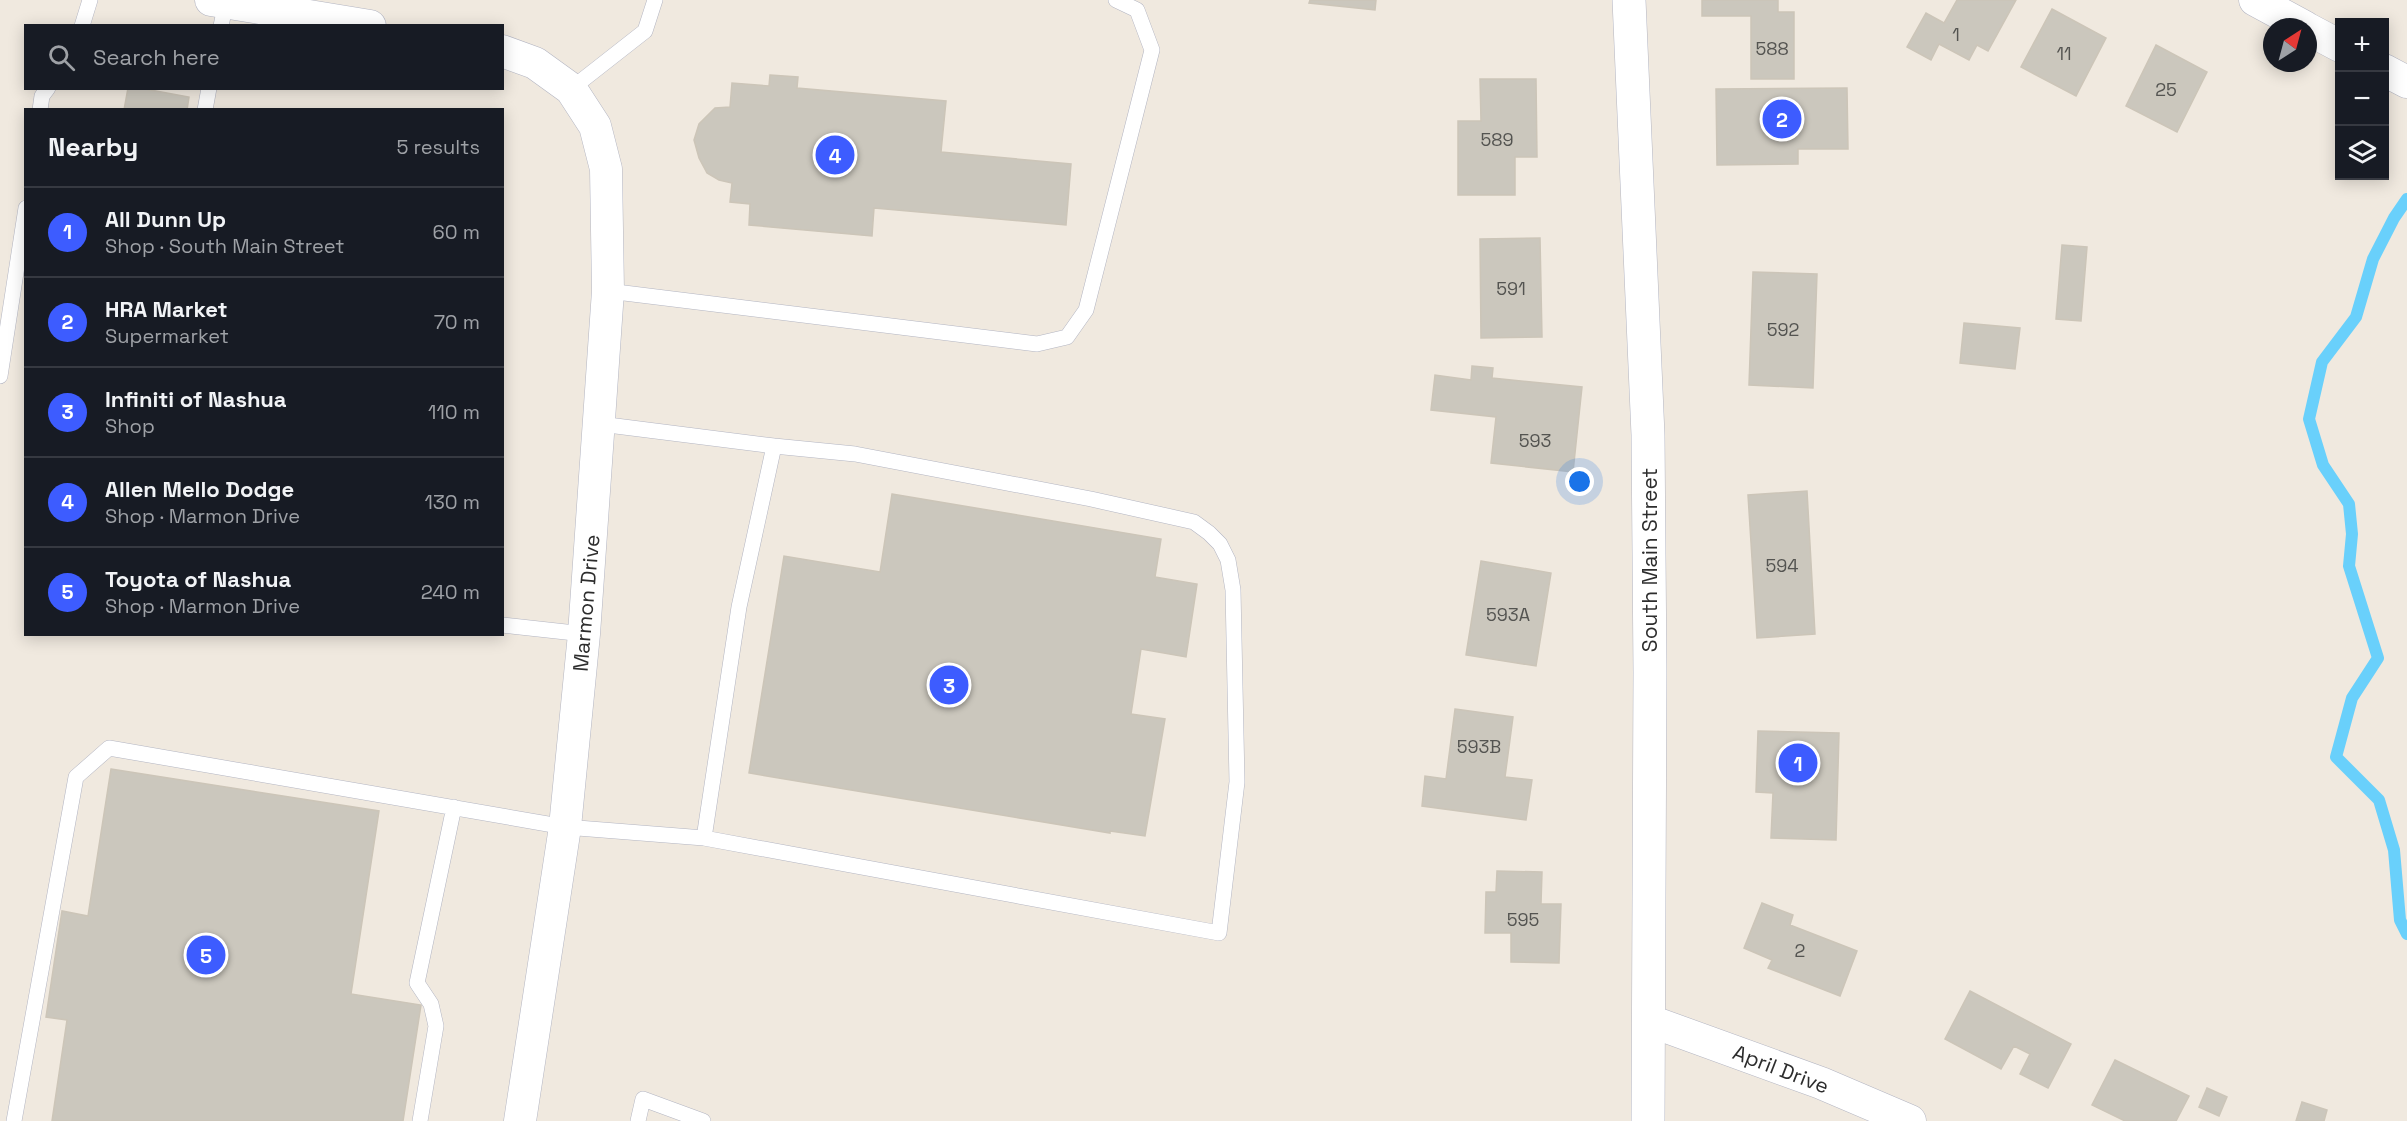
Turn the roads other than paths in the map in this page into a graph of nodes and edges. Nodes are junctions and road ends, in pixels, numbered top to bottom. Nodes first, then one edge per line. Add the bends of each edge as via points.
1 (90, 0) edge
2 (655, 0) edge
3 (1116, 0) edge
4 (1629, 0) edge
5 (2255, 0) edge
6 (219, 9) edge
7 (2288, 18) edge
8 (83, 24) edge
9 (351, 24) edge
10 (2317, 33) edge
11 (2335, 43) edge
12 (504, 52) edge
13 (2389, 72) edge
14 (2407, 82) edge
15 (571, 89) junction
16 (46, 90) edge
17 (209, 90) edge
18 (40, 108) edge
19 (205, 108) edge
20 (24, 221) edge
21 (608, 291) junction
22 (0, 376) edge
23 (600, 424) junction
24 (774, 446) junction
25 (504, 625) edge
26 (584, 633) junction
27 (454, 807) junction
28 (565, 827) junction
29 (704, 838) junction
30 (1650, 1021) junction
31 (14, 1121) edge
32 (420, 1121) edge
33 (520, 1121) edge
34 (638, 1121) edge
35 (703, 1121) edge
36 (1648, 1121) edge
37 (1910, 1121) edge

1 - 8 lane
2 - 15 lane via 645,31
3 - 21 lane via 1137,10 1152,50 1086,310 1067,337 1037,344
4 - 30 street, South Main Street via 1648,435
5 - 7 street
6 - 9 street
10 - 11 street
12 - 15 street via 535,63
13 - 14 street
15 - 21 street, Marmon Drive via 595,126 606,169
16 - 18 lane
17 - 19 lane
20 - 22 lane
21 - 23 street, Marmon Drive
23 - 24 lane
23 - 26 street, Marmon Drive
24 - 29 lane via 739,607
24 - 29 lane via 855,454 1091,499 1194,522 1220,544 1228,560 1233,590 1238,782 1219,933
25 - 26 lane
26 - 28 street, Marmon Drive
27 - 28 lane
27 - 31 lane via 109,748 76,777
27 - 32 lane via 417,983 431,1005 436,1026
28 - 29 lane
28 - 33 street, Marmon Drive
30 - 36 street, South Main Street
30 - 37 street, April Drive via 1821,1083
34 - 35 lane via 643,1099

